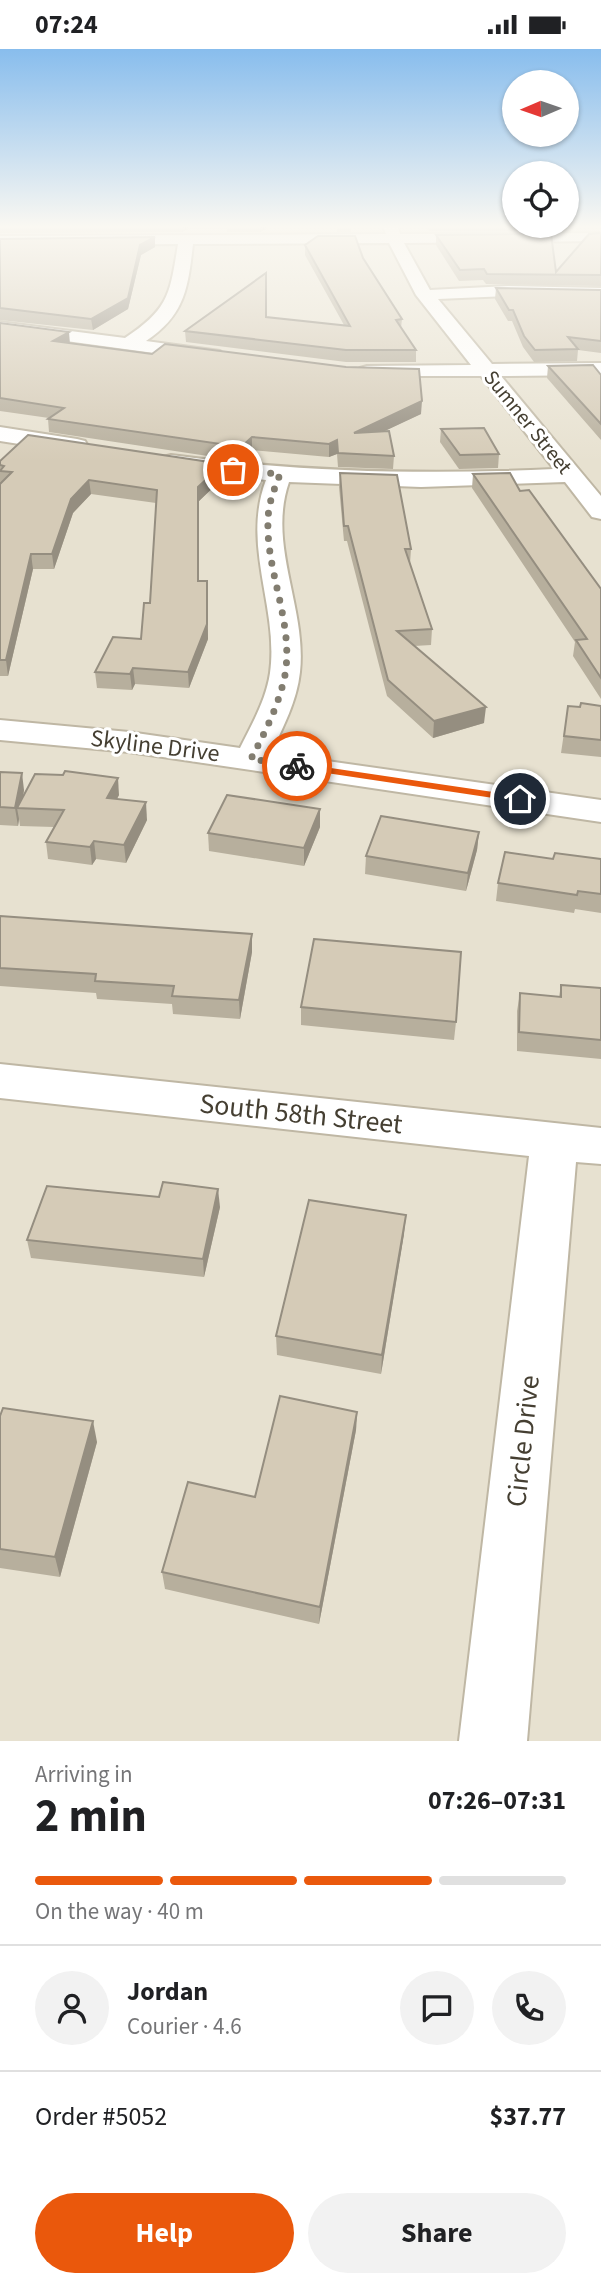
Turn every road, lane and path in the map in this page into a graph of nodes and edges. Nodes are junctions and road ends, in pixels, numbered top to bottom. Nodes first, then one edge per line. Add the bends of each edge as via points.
1 (174, 304) edge
2 (432, 304) edge
3 (0, 327) edge
4 (128, 344) junction
5 (231, 358) edge
6 (601, 369) edge
7 (345, 371) edge
8 (486, 371) junction
9 (0, 434) edge
10 (96, 449) edge
11 (150, 458) edge
12 (280, 474) junction
13 (571, 475) junction
14 (601, 512) edge
15 (0, 730) edge
16 (251, 759) junction
17 (601, 811) edge
18 (0, 1081) edge
19 (577, 1144) edge
20 (493, 1741) edge

1 - 4 street via 149,331
2 - 8 street, Sumner Street
3 - 4 street
4 - 5 street
6 - 8 street
7 - 8 street
8 - 13 street, Sumner Street
9 - 10 street
11 - 12 street
12 - 13 street via 418,481
12 - 16 street via 268,523 285,640 285,673 274,713
13 - 14 street, Sumner Street
15 - 16 street, Skyline Drive
16 - 17 street, Skyline Drive
18 - 19 street, South 58th Street
19 - 20 street, Circle Drive

